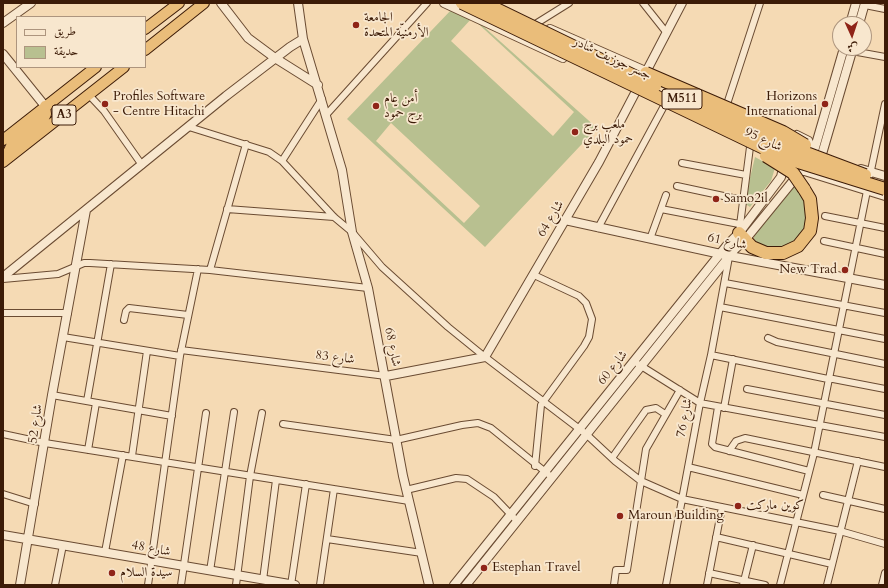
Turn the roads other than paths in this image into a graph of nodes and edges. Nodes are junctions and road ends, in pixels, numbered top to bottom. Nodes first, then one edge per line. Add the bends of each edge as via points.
1 (31, 3) edge
2 (179, 3) edge
3 (204, 3) edge
4 (222, 3) edge
5 (298, 3) edge
6 (427, 3) edge
7 (444, 3) edge
8 (462, 3) edge
9 (484, 3) edge
10 (495, 3) edge
11 (569, 3) edge
12 (644, 3) edge
13 (682, 3) edge
14 (760, 3) edge
15 (856, 3) edge
16 (865, 4) edge
17 (885, 9) edge
18 (551, 16) junction
19 (852, 16) edge
20 (861, 16) edge
21 (3, 23) edge
22 (537, 23) junction
23 (146, 28) edge
24 (551, 29) junction
25 (666, 32) junction
26 (303, 39) junction
27 (146, 49) edge
28 (3, 54) edge
29 (872, 54) edge
30 (842, 56) edge
31 (850, 56) edge
32 (885, 57) edge
33 (275, 58) junction
34 (615, 65) junction
35 (95, 68) edge
36 (123, 68) edge
37 (646, 69) junction
38 (318, 85) junction
39 (636, 92) junction
40 (89, 95) junction
41 (322, 99) junction
42 (727, 104) junction
43 (885, 104) edge
44 (46, 106) junction
45 (664, 106) junction
46 (326, 115) junction
47 (828, 118) junction
48 (189, 127) junction
49 (741, 138) junction
50 (3, 140) edge
51 (246, 144) junction
52 (750, 147) junction
53 (810, 149) junction
54 (822, 154) junction
55 (282, 161) junction
56 (3, 162) edge
57 (784, 162) junction
58 (682, 163) dead end
59 (142, 165) junction
60 (802, 170) junction
61 (871, 173) junction
62 (746, 175) junction
63 (885, 176) edge
64 (885, 180) edge
65 (677, 186) dead end
66 (885, 189) edge
67 (867, 192) junction
68 (666, 194) dead end
69 (885, 196) edge
70 (742, 200) junction
71 (227, 209) junction
72 (661, 209) junction
73 (86, 210) junction
74 (825, 216) dead end
75 (334, 217) junction
76 (565, 220) junction
77 (861, 223) junction
78 (598, 228) junction
79 (885, 228) edge
80 (352, 232) junction
81 (741, 233) junction
82 (650, 239) junction
83 (824, 241) dead end
84 (855, 248) junction
85 (720, 253) junction
86 (885, 254) edge
87 (730, 256) junction
88 (111, 264) junction
89 (77, 266) junction
90 (198, 269) junction
91 (210, 270) junction
92 (534, 275) junction
93 (3, 278) edge
94 (849, 278) junction
95 (725, 283) junction
96 (885, 285) edge
97 (368, 288) junction
98 (843, 306) junction
99 (720, 307) junction
100 (3, 313) edge
101 (68, 313) junction
102 (885, 313) edge
103 (188, 315) junction
104 (124, 320) dead end
105 (839, 330) junction
106 (63, 337) junction
107 (768, 338) dead end
108 (885, 339) edge
109 (98, 343) junction
110 (147, 351) junction
111 (181, 353) junction
112 (833, 354) junction
113 (711, 355) junction
114 (485, 357) junction
115 (733, 359) junction
116 (634, 361) junction
117 (885, 364) edge
118 (641, 366) junction
119 (386, 376) junction
120 (828, 378) junction
121 (747, 389) dead end
122 (885, 389) edge
123 (680, 390) junction
124 (52, 395) junction
125 (87, 401) junction
126 (543, 401) junction
127 (824, 402) junction
128 (96, 403) junction
129 (700, 403) junction
130 (721, 407) junction
131 (139, 410) junction
132 (234, 412) dead end
133 (206, 413) dead end
134 (262, 413) dead end
135 (665, 414) junction
136 (885, 415) edge
137 (172, 416) junction
138 (283, 424) dead end
139 (820, 425) junction
140 (579, 429) junction
141 (3, 434) edge
142 (586, 434) junction
143 (885, 437) edge
144 (396, 440) junction
145 (45, 443) junction
146 (88, 450) junction
147 (729, 451) junction
148 (814, 452) junction
149 (123, 455) junction
150 (132, 456) junction
151 (612, 458) junction
152 (858, 461) junction
153 (166, 462) junction
154 (535, 466) junction
155 (198, 467) junction
156 (688, 467) junction
157 (885, 467) edge
158 (809, 471) junction
159 (226, 472) junction
160 (544, 472) junction
161 (250, 476) junction
162 (552, 477) junction
163 (276, 480) junction
164 (641, 481) junction
165 (306, 484) junction
166 (334, 489) junction
167 (406, 490) junction
168 (3, 494) edge
169 (803, 495) junction
170 (823, 495) dead end
171 (682, 499) junction
172 (848, 500) junction
173 (409, 501) junction
174 (35, 504) junction
175 (722, 507) junction
176 (885, 509) edge
177 (511, 513) junction
178 (517, 521) junction
179 (796, 522) junction
180 (840, 531) junction
181 (3, 535) edge
182 (716, 537) junction
183 (29, 539) junction
184 (327, 539) junction
185 (885, 544) edge
186 (62, 545) junction
187 (753, 545) junction
188 (105, 552) junction
189 (422, 553) junction
190 (788, 553) junction
191 (152, 561) junction
192 (832, 564) junction
193 (184, 567) junction
194 (210, 572) junction
195 (709, 573) junction
196 (885, 573) edge
197 (237, 576) junction
198 (263, 580) junction
199 (744, 583) edge
200 (20, 585) edge
201 (55, 585) edge
202 (148, 585) edge
203 (181, 585) edge
204 (236, 585) edge
205 (293, 585) edge
206 (320, 585) edge
207 (429, 585) edge
208 (454, 585) edge
209 (466, 585) edge
210 (614, 585) edge
211 (666, 585) edge
212 (707, 585) edge
213 (766, 585) edge
214 (780, 585) edge
215 (827, 585) edge
216 (882, 585) edge

1 - 21 street
2 - 23 highway
3 - 27 highway
4 - 33 street via 248,38
5 - 26 street, شارع 68
6 - 46 street
7 - 39 street, شارع 95
8 - 49 highway, جسر جوزيف شادر / M511, bridge
9 - 34 highway, جسر جوزيف شادر / M511, bridge
10 - 22 street
11 - 18 street
12 - 25 street
13 - 25 street, شارع 64
14 - 42 street
15 - 19 street
16 - 17 street
16 - 20 street
18 - 22 street
18 - 24 street
22 - 24 street
24 - 37 street
25 - 37 street, شارع 64
26 - 33 street
26 - 38 street, شارع 68
28 - 44 street
29 - 32 street
30 - 47 street
31 - 47 street
33 - 38 street
33 - 48 street
34 - 53 highway, bridge via 639,70 783,132
34 - 64 highway, جسر جوزيف شادر / M511, bridge via 712,114 780,143
35 - 44 highway, A3
36 - 40 highway, A3
37 - 39 street, شارع 64
37 - 42 street
37 - 53 street via 771,136
38 - 41 street, شارع 68
39 - 45 street, شارع 95
39 - 76 street, شارع 64
40 - 56 highway, A3
40 - 59 street via 104,111
41 - 46 street, شارع 68
41 - 55 street
42 - 53 street via 807,139 811,142
43 - 61 street
44 - 50 highway, A3
44 - 56 highway via 44,118 11,146
45 - 52 street, شارع 95
45 - 78 street
46 - 80 street, شارع 68 via 342,170
47 - 53 street
47 - 54 street
48 - 51 street
48 - 59 street
49 - 66 highway, جسر جوزيف شادر / M511, bridge via 792,160
49 - 81 highway, bridge via 793,173 808,194 812,211 807,236 798,246 783,253 766,253 752,247
51 - 55 street via 269,152
51 - 71 street
52 - 57 street, شارع 95
52 - 62 street
53 - 54 street
54 - 61 street
55 - 75 street
57 - 60 street, شارع 95
57 - 81 street, شارع 60 via 781,177
58 - 62 street
59 - 73 street
60 - 67 street, شارع 95
60 - 81 street, شارع 60
61 - 63 street
61 - 67 street
62 - 70 street
65 - 70 street
67 - 69 street, شارع 95
67 - 77 street
68 - 72 street
70 - 81 street
71 - 75 street
71 - 91 street
72 - 81 street
72 - 82 street
73 - 89 street, شارع 52
73 - 93 street
74 - 77 street
75 - 80 street
76 - 78 street, شارع 61
76 - 92 street, شارع 64
77 - 79 street
77 - 84 street
78 - 82 street, شارع 61
80 - 97 street, شارع 68
80 - 114 street via 382,267
81 - 85 street, شارع 60
81 - 87 street, شارع 60
82 - 85 street, شارع 61
83 - 84 street
84 - 86 street
84 - 94 street
85 - 87 street, شارع 61
85 - 116 street, شارع 60
87 - 94 street, شارع 61
87 - 95 street, شارع 76
87 - 118 street, شارع 60
88 - 89 street via 90,263
88 - 90 street
88 - 109 street
89 - 93 street via 58,274
89 - 101 street, شارع 52
90 - 91 street
90 - 103 street
91 - 97 street
92 - 114 street, شارع 64
92 - 126 street via 579,296 586,302 592,319 589,337 584,346
94 - 96 street, شارع 61
94 - 98 street
95 - 98 street
95 - 99 street, شارع 76
97 - 119 street, شارع 68
98 - 102 street
98 - 105 street
99 - 105 street
99 - 113 street, شارع 76
100 - 101 street
101 - 106 street, شارع 52
103 - 104 street via 129,308
103 - 111 street
105 - 108 street
105 - 112 street
106 - 109 street, شارع 83
106 - 124 street, شارع 52
107 - 112 street
109 - 110 street, شارع 83
109 - 125 street
110 - 111 street, شارع 83
110 - 131 street
111 - 119 street, شارع 83
111 - 137 street
112 - 117 street
112 - 120 street
113 - 115 street
113 - 129 street, شارع 76
114 - 119 street, شارع 83
114 - 126 street
115 - 120 street
115 - 130 street
116 - 118 street
116 - 140 street, شارع 60
118 - 123 street
118 - 142 street, شارع 60
119 - 144 street, شارع 68
120 - 122 street
120 - 127 street
121 - 127 street
123 - 129 street
123 - 135 street
124 - 125 street
124 - 145 street, شارع 52
125 - 128 street
126 - 140 street
126 - 154 street via 539,412
127 - 136 street
127 - 139 street
128 - 131 street
128 - 146 street
129 - 130 street
129 - 156 street, شارع 76
130 - 139 street
130 - 147 street via 712,444
131 - 137 street
131 - 150 street
132 - 159 street
133 - 155 street
134 - 161 street
135 - 151 street via 656,408 646,410
135 - 164 street via 646,449
137 - 153 street
138 - 144 street
139 - 143 street
139 - 148 street
140 - 142 street
140 - 160 street, شارع 60
141 - 145 street
142 - 151 street
142 - 162 street, شارع 60
144 - 154 street via 478,423 491,428
144 - 167 street, شارع 68
145 - 146 street
145 - 174 street, شارع 52
146 - 149 street
147 - 148 street via 736,441 745,438
147 - 158 street
148 - 152 street
148 - 158 street
149 - 150 street
149 - 188 street
150 - 153 street
151 - 164 street
152 - 157 street
152 - 172 street
153 - 155 street
153 - 191 street
154 - 160 street
155 - 159 street
155 - 193 street
156 - 169 street
156 - 171 street, شارع 76
158 - 169 street
159 - 161 street
159 - 194 street
160 - 162 street
160 - 177 street, شارع 60
161 - 163 street
161 - 197 street
162 - 178 street, شارع 60
163 - 165 street
163 - 198 street
164 - 171 street
164 - 210 street via 627,570 616,570
165 - 166 street
165 - 205 street
166 - 173 street
166 - 184 street
167 - 173 street, شارع 68
167 - 177 street via 456,478 467,479 494,497
168 - 174 street
169 - 179 street
170 - 172 street
171 - 175 street
171 - 211 street, شارع 76
172 - 176 street
172 - 180 street
173 - 189 street, شارع 68
174 - 183 street, شارع 52
175 - 179 street
175 - 182 street
177 - 178 street
177 - 208 street, شارع 60
178 - 209 street, شارع 60
179 - 180 street
179 - 190 street
180 - 185 street
180 - 192 street
181 - 183 street, شارع 48
182 - 187 street
182 - 195 street
183 - 186 street, شارع 48
183 - 200 street, شارع 52
184 - 189 street
184 - 206 street
186 - 188 street, شارع 48
186 - 201 street
187 - 190 street
187 - 199 street
188 - 191 street, شارع 48
189 - 207 street, شارع 68
190 - 192 street
190 - 214 street
191 - 193 street, شارع 48
191 - 202 street
192 - 215 street
193 - 194 street, شارع 48
193 - 203 street
194 - 197 street, شارع 48
195 - 199 street
195 - 212 street
196 - 216 street
197 - 198 street, شارع 48
197 - 204 street
198 - 205 street, شارع 48
199 - 213 street

